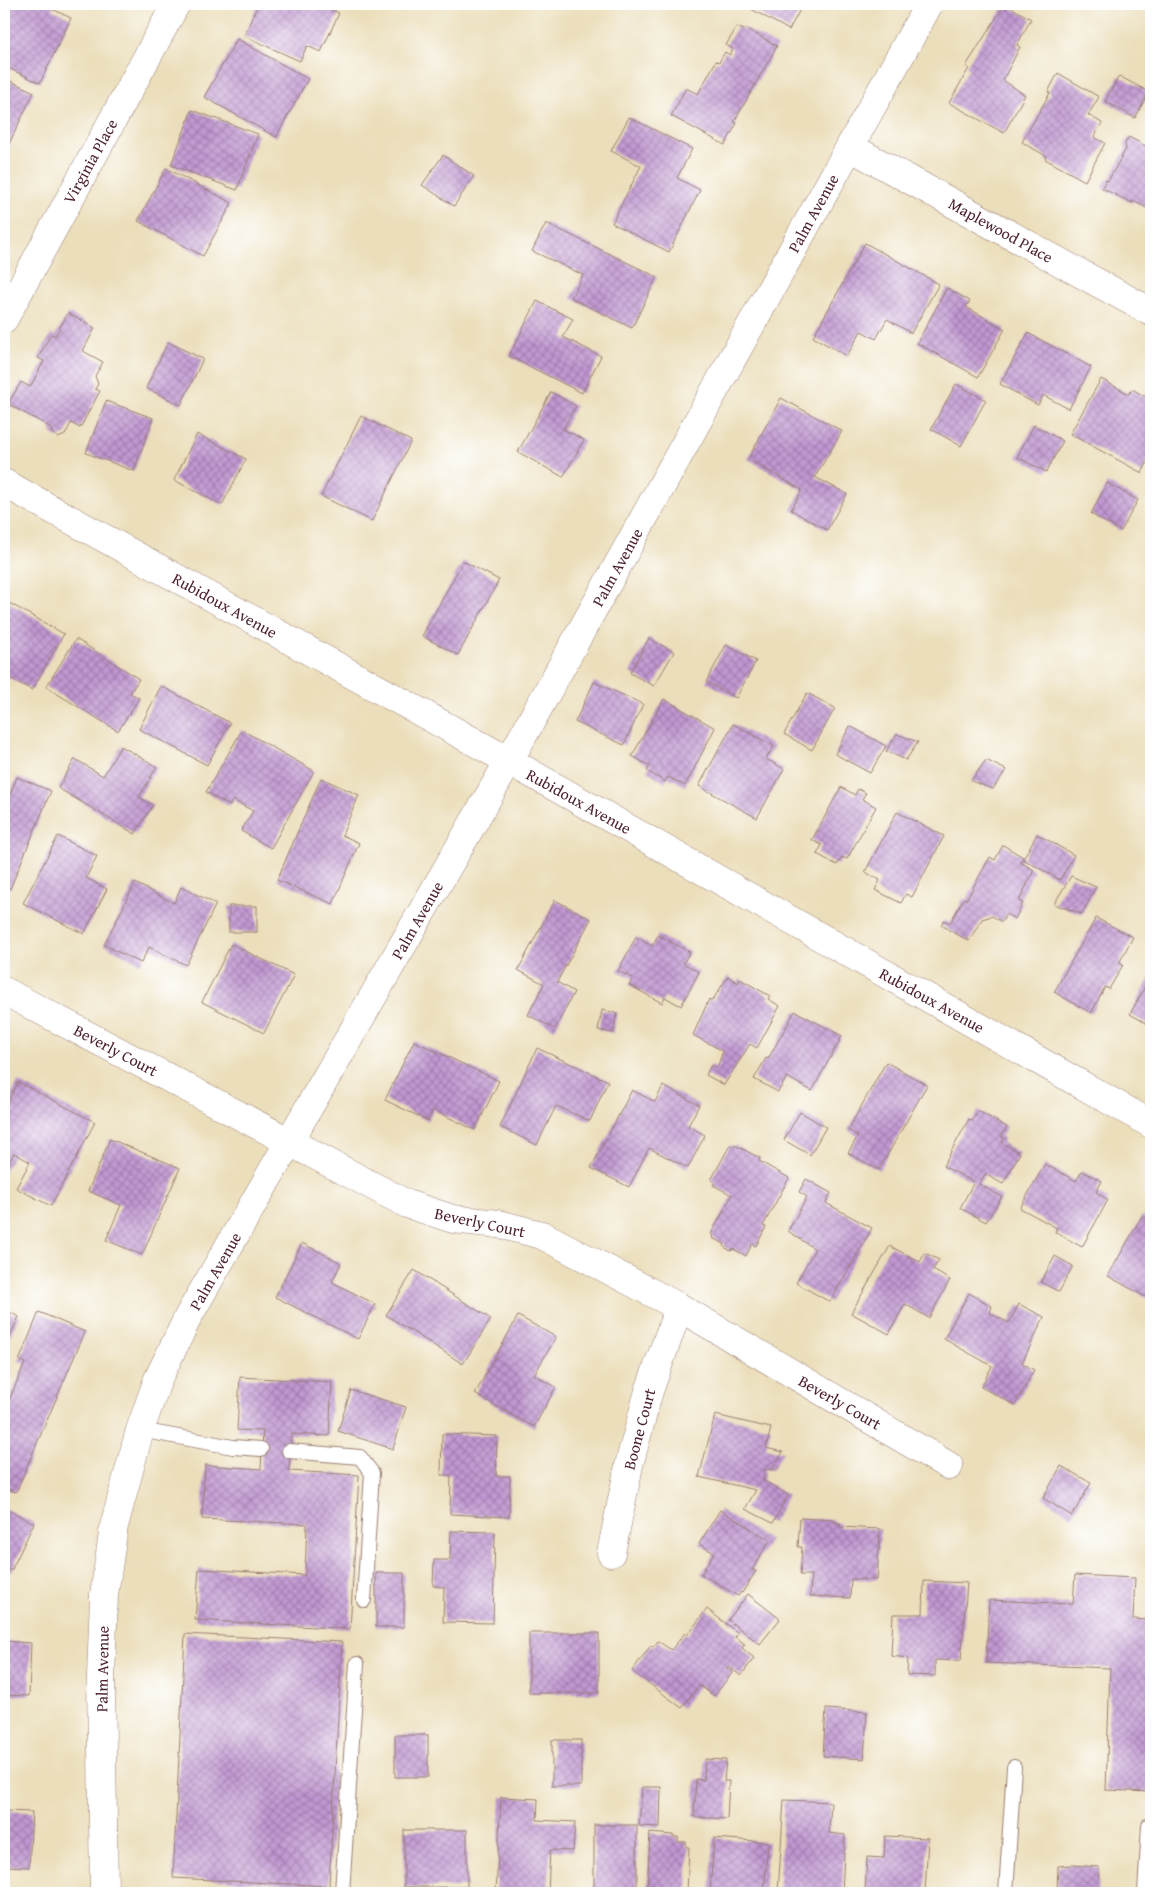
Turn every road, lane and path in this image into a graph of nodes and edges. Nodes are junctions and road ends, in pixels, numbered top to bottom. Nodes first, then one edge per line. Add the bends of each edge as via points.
1 (176, 4) edge
2 (929, 4) edge
3 (850, 147) junction
4 (1151, 312) edge
5 (4, 319) edge
6 (4, 483) edge
7 (509, 761) junction
8 (4, 992) edge
9 (1151, 1124) edge
10 (289, 1141) junction
11 (679, 1307) junction
12 (140, 1430) junction
13 (261, 1449) dead end
14 (289, 1451) dead end
15 (949, 1466) dead end
16 (611, 1553) dead end
17 (364, 1600) dead end
18 (357, 1664) dead end
19 (1014, 1767) dead end
20 (1149, 1824) dead end
21 (104, 1893) edge
22 (342, 1893) edge
23 (1006, 1893) edge
24 (1145, 1893) edge

1 - 5 street, Virginia Place
2 - 3 street, Palm Avenue
3 - 4 street, Maplewood Place
3 - 7 street, Palm Avenue
6 - 7 street, Rubidoux Avenue
7 - 9 street, Rubidoux Avenue
7 - 10 street, Palm Avenue
8 - 10 street, Beverly Court
10 - 11 street, Beverly Court via 406,1204 453,1219 498,1224 542,1235
10 - 12 street, Palm Avenue via 189,1315 158,1379
11 - 15 street, Beverly Court
11 - 16 street, Boone Court via 649,1391 630,1461
12 - 13 lane
12 - 21 street, Palm Avenue via 114,1526 104,1595 101,1677
14 - 17 lane via 360,1457 372,1474
18 - 22 lane
19 - 23 lane
20 - 24 lane

